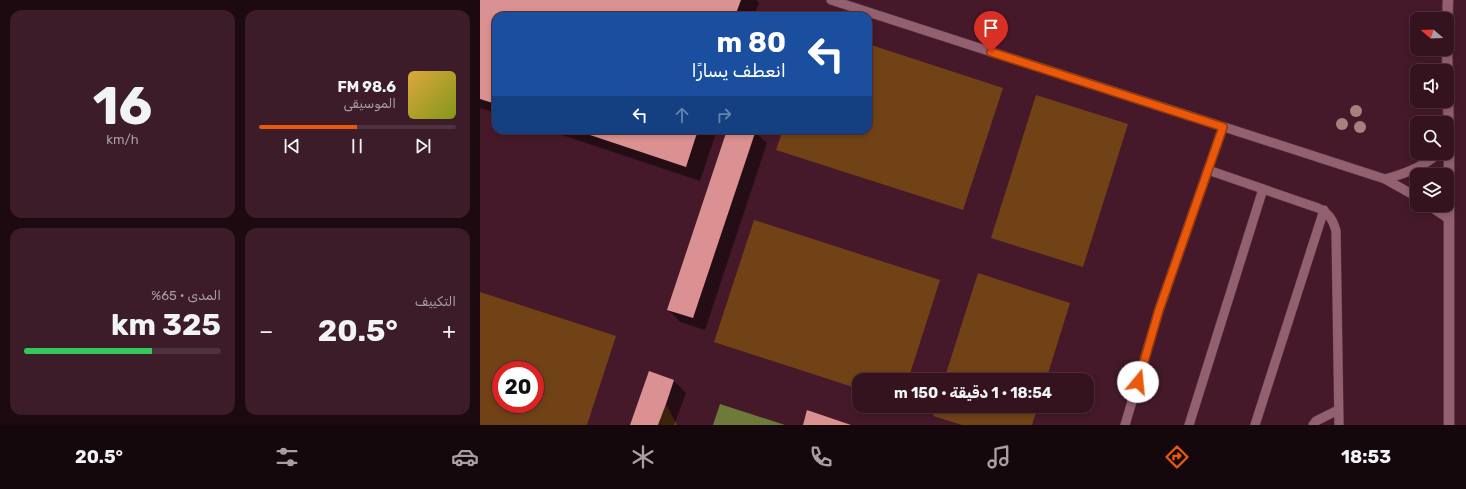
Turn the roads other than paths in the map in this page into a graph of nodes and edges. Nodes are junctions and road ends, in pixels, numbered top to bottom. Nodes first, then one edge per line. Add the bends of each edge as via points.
1 (831, 0) edge
2 (1448, 0) edge
3 (868, 12) edge
4 (1448, 12) edge
5 (872, 13) edge
6 (1447, 56) edge
7 (1448, 116) edge
8 (1223, 127) junction
9 (1430, 160) edge
10 (1448, 160) edge
11 (1208, 170) junction
12 (1385, 180) junction
13 (1263, 189) junction
14 (1410, 193) edge
15 (1324, 210) junction
16 (1438, 212) edge
17 (1449, 219) junction
18 (1338, 410) junction
19 (1124, 425) edge
20 (1188, 425) edge
21 (1255, 425) edge
22 (1313, 425) edge
23 (1339, 425) edge
24 (1449, 425) edge

1 - 3 lane
2 - 4 main road
5 - 8 lane
6 - 7 main road
8 - 11 lane
8 - 12 lane
9 - 12 lane via 1406,174
10 - 17 main road
11 - 13 lane
11 - 19 lane via 1159,310
12 - 14 lane
13 - 15 lane
13 - 20 lane
15 - 18 lane via 1334,222 1336,231
15 - 21 lane
16 - 17 lane
17 - 24 main road
18 - 22 lane
18 - 23 lane

